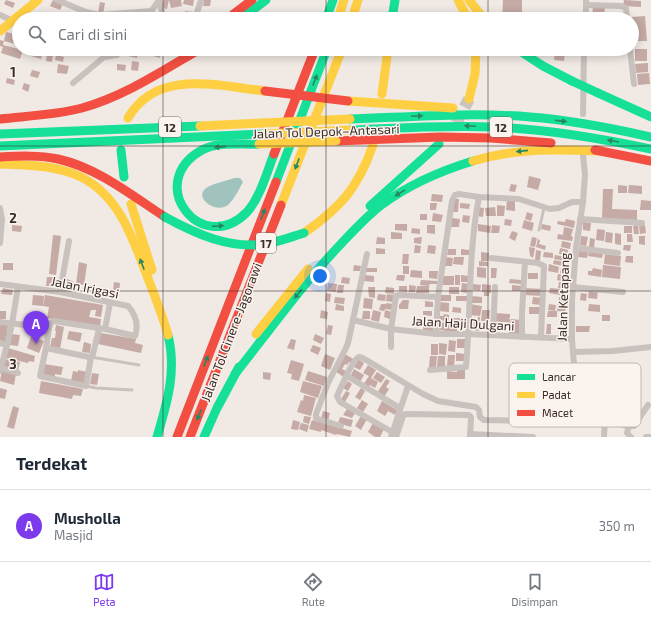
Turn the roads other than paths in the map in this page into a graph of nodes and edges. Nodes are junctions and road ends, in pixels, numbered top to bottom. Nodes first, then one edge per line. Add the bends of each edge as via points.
1 (38, 0) edge
2 (57, 0) edge
3 (158, 0) edge
4 (201, 0) edge
5 (252, 0) edge
6 (266, 0) edge
7 (332, 0) edge
8 (344, 0) edge
9 (358, 0) edge
10 (395, 0) edge
11 (458, 0) edge
12 (469, 0) edge
13 (587, 3) edge
14 (151, 11) joint
15 (24, 12) edge
16 (86, 12) edge
17 (138, 12) edge
18 (162, 12) edge
19 (197, 12) edge
20 (236, 12) edge
21 (250, 12) edge
22 (328, 12) edge
23 (340, 12) edge
24 (354, 12) edge
25 (393, 12) edge
26 (464, 12) edge
27 (478, 12) edge
28 (626, 12) edge
29 (0, 15) edge
30 (12, 21) edge
31 (12, 22) edge
32 (0, 32) edge
33 (113, 56) edge
34 (178, 56) edge
35 (188, 56) edge
36 (312, 56) edge
37 (324, 56) edge
38 (339, 56) edge
39 (387, 56) edge
40 (476, 56) edge
41 (528, 56) edge
42 (584, 56) edge
43 (631, 56) edge
44 (147, 80) junction
45 (73, 83) dead end
46 (634, 84) dead end
47 (382, 94) dead end
48 (469, 99) tunnel mouth
49 (583, 114) dead end
50 (513, 116) junction
51 (651, 117) edge
52 (128, 118) dead end
53 (0, 119) edge
54 (0, 134) edge
55 (651, 137) edge
56 (278, 143) edge
57 (278, 143) edge
58 (278, 143) edge
59 (278, 143) edge
60 (439, 144) dead end
61 (374, 145) dead end
62 (0, 146) edge
63 (651, 149) edge
64 (121, 150) dead end
65 (602, 151) junction
66 (583, 155) dead end
67 (0, 157) edge
68 (651, 161) edge
69 (0, 164) edge
70 (124, 177) dead end
71 (479, 197) junction
72 (583, 202) junction
73 (132, 204) dead end
74 (0, 208) edge
75 (544, 208) junction
76 (580, 219) junction
77 (642, 223) dead end
78 (540, 230) dead end
79 (69, 241) dead end
80 (0, 243) edge
81 (576, 248) junction
82 (618, 253) dead end
83 (367, 254) dead end
84 (490, 258) dead end
85 (525, 262) junction
86 (0, 284) edge
87 (18, 287) junction
88 (495, 287) dead end
89 (573, 287) junction
90 (60, 292) junction
91 (623, 292) dead end
92 (438, 297) junction
93 (110, 303) junction
94 (353, 320) junction
95 (0, 322) edge
96 (12, 324) junction
97 (49, 328) junction
98 (102, 329) junction
99 (391, 329) junction
100 (436, 334) junction
101 (467, 334) junction
102 (493, 335) junction
103 (522, 337) junction
104 (541, 337) junction
105 (572, 340) junction
106 (0, 343) edge
107 (7, 345) junction
108 (391, 347) dead end
109 (651, 347) edge
110 (46, 348) junction
111 (573, 352) junction
112 (91, 356) junction
113 (573, 363) edge
114 (139, 365) dead end
115 (0, 370) edge
116 (430, 370) dead end
117 (18, 373) dead end
118 (235, 374) junction
119 (180, 376) dead end
120 (347, 376) junction
121 (86, 386) junction
122 (408, 386) junction
123 (132, 390) dead end
124 (178, 394) dead end
125 (647, 405) edge
126 (400, 408) junction
127 (641, 415) edge
128 (509, 420) edge
129 (341, 426) dead end
130 (629, 427) edge
131 (393, 435) edge
132 (470, 436) edge
133 (485, 436) edge
134 (157, 437) edge
135 (177, 437) edge
136 (190, 437) edge
137 (204, 437) edge
138 (523, 437) edge
139 (533, 437) edge
140 (631, 437) edge
141 (646, 437) edge
142 (651, 437) edge

1 - 15 main road
2 - 16 street
3 - 14 street
3 - 18 street
4 - 19 street
5 - 20 main road
6 - 21 main road
7 - 22 main road
8 - 23 main road
9 - 24 main road
10 - 25 main road
11 - 26 main road
12 - 27 main road
13 - 28 street via 621,6 626,8
14 - 17 street
29 - 30 street
31 - 32 main road
33 - 45 street via 104,58
34 - 44 main road
35 - 44 main road
59 -> 36 main road, bridge
135 -> 37 main road, 17
38 -> 136 main road, Jalan Tol Cinere-Jagorawi / 17
39 - 47 main road
40 - 48 main road via 476,74
41 - 51 main road, bridge via 572,81
42 - 49 street
43 - 46 street
44 - 53 main road via 106,100 82,108
50 - 52 main road, bridge via 196,84 160,89 147,95
54 -> 50 main road, Jalan Tol Depok–Antasari / 12, bridge via 440,115
50 -> 55 main road, Jalan Tol Depok–Antasari / 12 via 562,121
65 -> 56 main road, bridge via 553,143 490,138 440,137
57 -> 58 main road, bridge via 212,147 202,150 185,163 176,183 177,194 188,216 207,226 233,224 247,212 258,195
60 - 118 main road via 353,220 318,256 256,335
61 - 67 main road, bridge via 359,181 344,201 326,218 304,233 264,245 226,243 195,233 165,217 108,179 58,159 31,156
63 -> 62 main road, Jalan Tol Depok–Antasari / 12, bridge via 596,138 514,128 461,126
64 - 70 main road
65 - 68 main road
65 -> 118 main road via 546,149 510,152 477,159 413,185 386,202 358,226 320,265
66 - 72 street, Jalan Ketapang
134 -> 69 main road via 170,392 171,352 165,325 130,233 115,206 100,190 80,177 36,165
71 - 75 street via 519,199
71 - 92 street via 459,194 453,197
71 - 101 street via 474,221
72 - 75 street via 570,202 559,208
72 - 76 street, Jalan Ketapang
73 - 119 main road via 175,336 180,357
74 - 80 street
75 - 78 lane
76 - 77 street
76 - 81 street, Jalan Ketapang
79 - 90 street
81 - 82 street
81 - 89 street, Jalan Ketapang
83 - 94 street
84 - 85 street
85 - 103 street
85 - 104 street via 544,266
86 - 87 street, Jalan Irigasi
87 - 90 street, Jalan Irigasi
87 - 96 street
88 - 102 street
89 - 91 street
89 - 105 street, Jalan Ketapang
90 - 93 street, Jalan Irigasi
92 - 99 street via 396,296
92 - 100 street
93 - 98 street
93 - 98 street, Jalan Irigasi via 128,306 135,314 135,336
94 - 99 street, Jalan Haji Dulgani
94 - 129 street via 345,350 316,414 318,419
95 - 96 street
96 - 97 street
96 - 107 street
97 - 98 street via 54,321
97 - 110 street
98 - 112 street
99 - 100 street, Jalan Haji Dulgani
99 - 108 street
100 - 101 street, Jalan Haji Dulgani
101 - 102 street, Jalan Haji Dulgani
101 - 116 street via 466,367
102 - 103 street, Jalan Haji Dulgani
103 - 104 street, Jalan Haji Dulgani
104 - 105 street, Jalan Haji Dulgani
105 - 111 street, Jalan Ketapang
106 - 107 street
107 - 115 street
109 - 111 street
110 - 112 street
110 - 121 street via 40,376
111 - 113 street, Jalan Ketapang
112 - 114 lane
112 - 121 street
115 - 117 street
118 - 137 main road
120 - 122 street via 355,360 361,357
120 - 126 street
120 - 131 street via 337,396 340,402
121 - 123 lane
122 - 126 street
122 - 128 street via 438,401 476,407 484,420
124 - 134 main road
125 - 127 street
126 - 131 street
130 - 140 street via 628,433
131 - 132 street via 405,414 469,415
132 - 133 street
133 - 138 street
138 - 139 street
141 - 142 street

